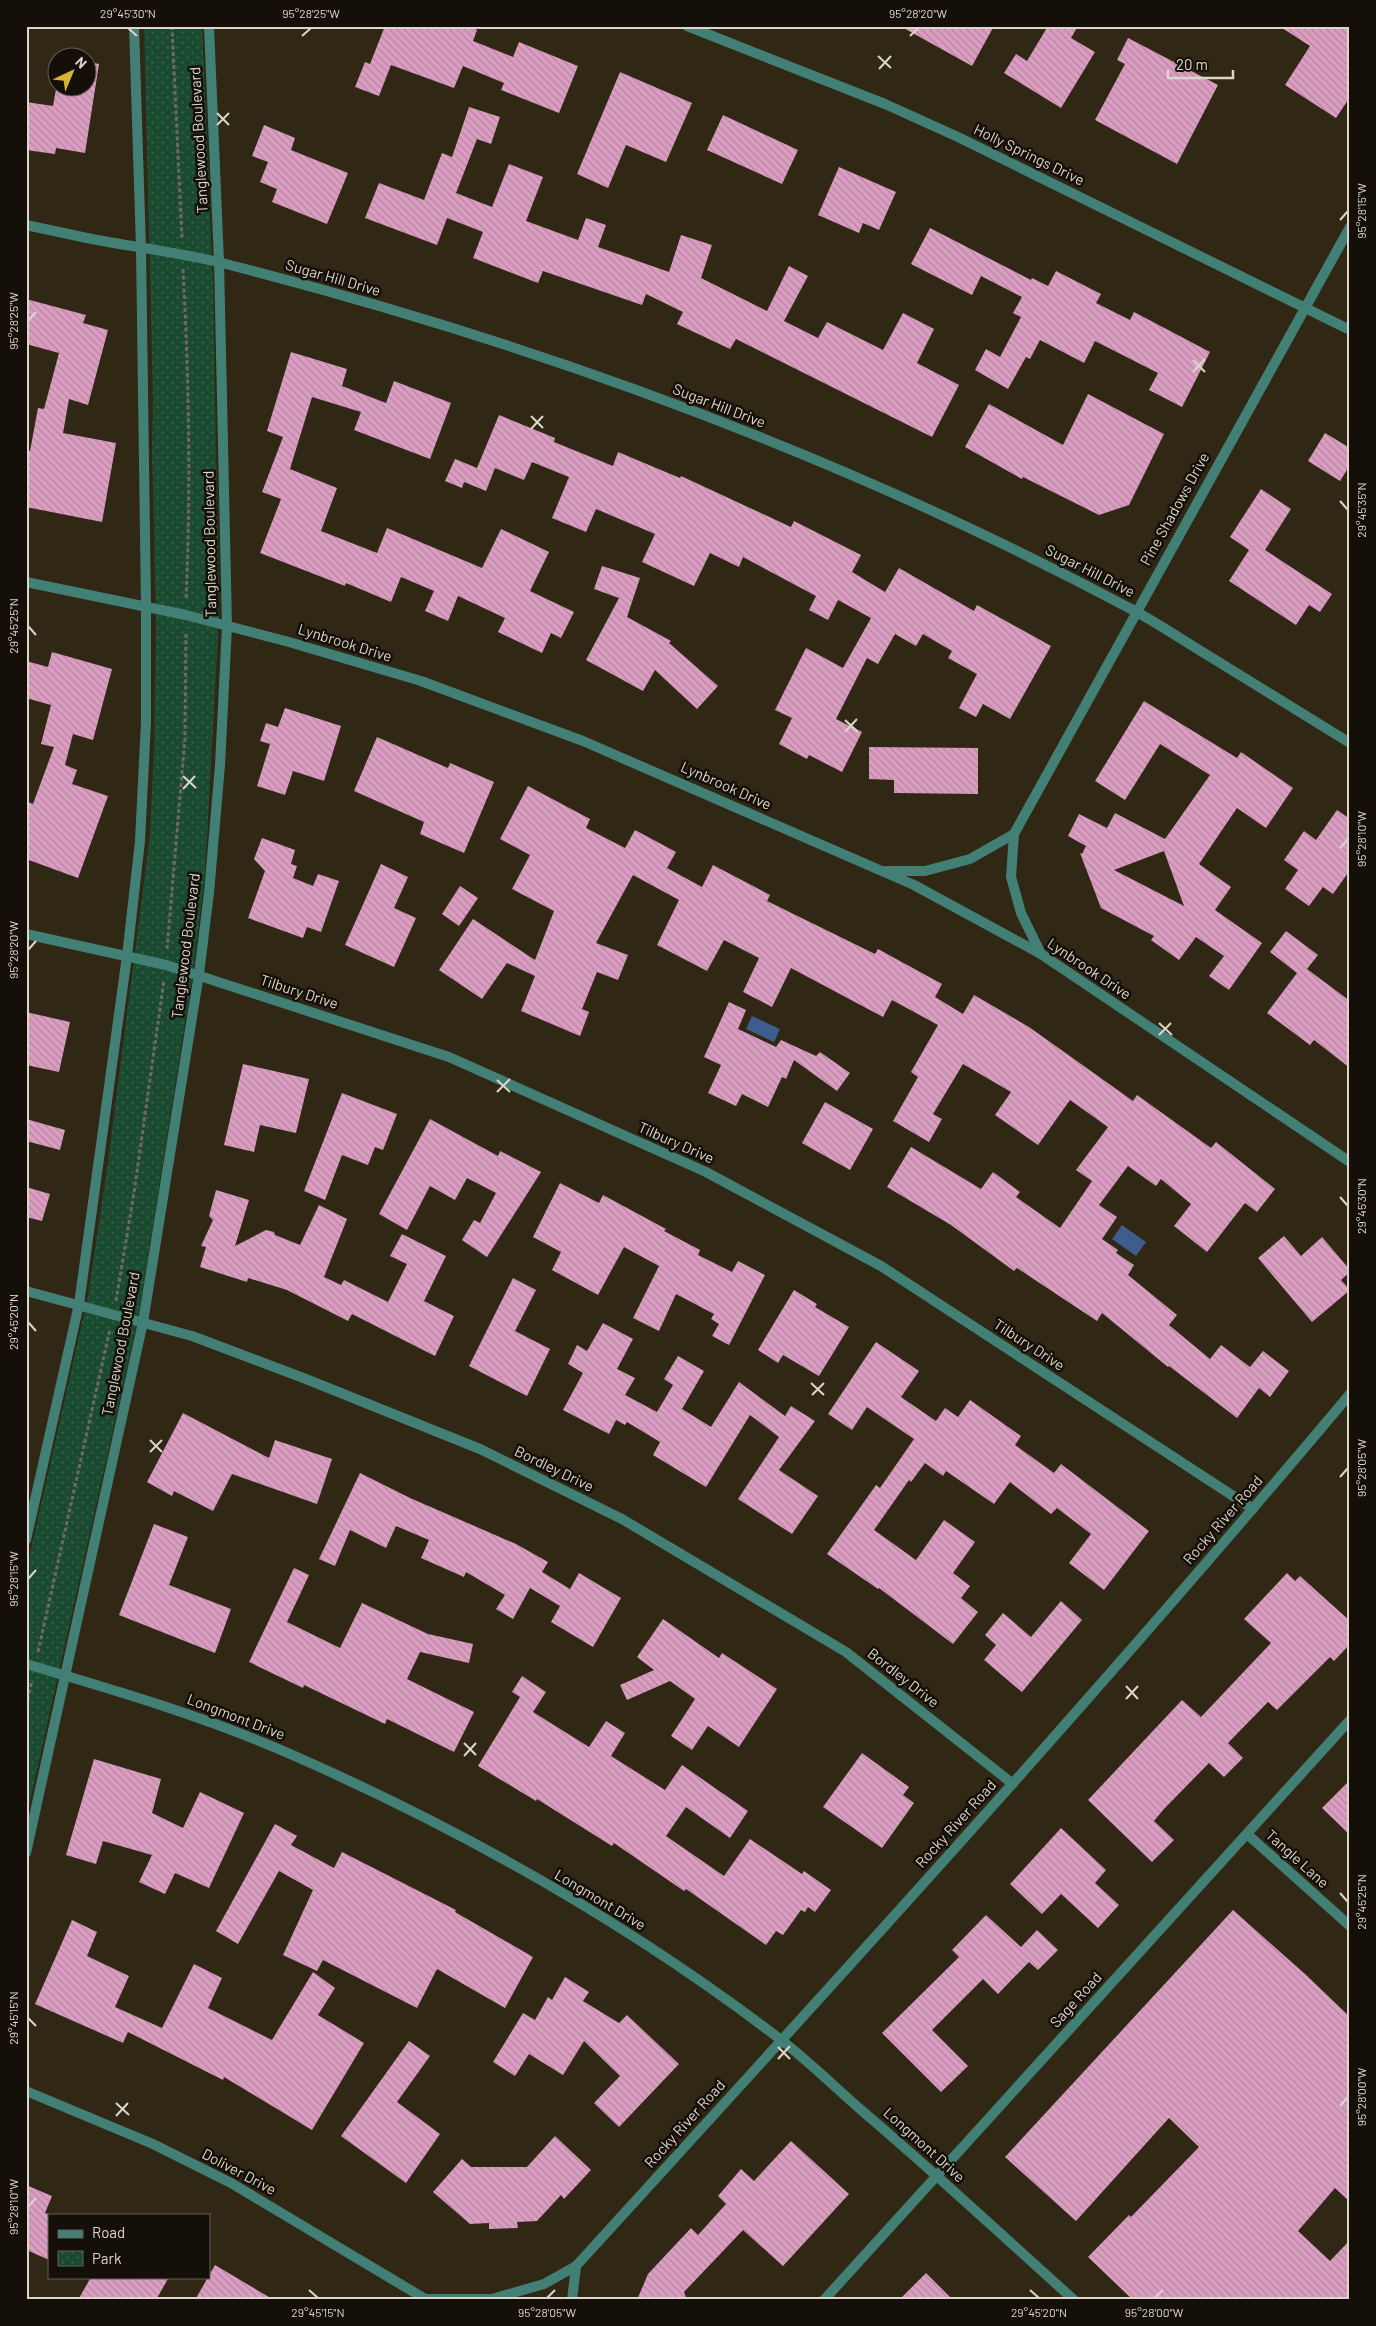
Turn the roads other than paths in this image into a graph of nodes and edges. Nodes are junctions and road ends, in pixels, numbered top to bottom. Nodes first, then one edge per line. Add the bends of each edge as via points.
1 (134, 26) edge
2 (209, 26) edge
3 (687, 26) edge
4 (26, 225) edge
5 (1350, 227) edge
6 (141, 249) junction
7 (219, 262) junction
8 (1304, 306) junction
9 (1350, 330) edge
10 (26, 582) edge
11 (146, 606) junction
12 (1136, 611) junction
13 (227, 626) junction
14 (1350, 743) edge
15 (1014, 834) junction
16 (881, 871) junction
17 (26, 934) edge
18 (1041, 954) junction
19 (127, 956) junction
20 (199, 974) junction
21 (1350, 1162) edge
22 (26, 1291) edge
23 (79, 1304) junction
24 (143, 1322) junction
25 (1350, 1394) edge
26 (1253, 1509) junction
27 (26, 1540) edge
28 (26, 1664) edge
29 (66, 1675) junction
30 (1350, 1720) edge
31 (1013, 1784) junction
32 (1247, 1834) junction
33 (26, 1854) edge
34 (1350, 1926) edge
35 (782, 2040) junction
36 (26, 2091) edge
37 (936, 2175) junction
38 (576, 2266) junction
39 (427, 2299) edge
40 (572, 2300) edge
41 (824, 2300) edge
42 (1074, 2300) edge

1 - 6 street
2 - 7 street, Tanglewood Boulevard
3 - 8 street, Holly Springs Drive via 958,137
4 - 6 street, Sugar Hill Drive
5 - 8 street, Pine Shadows Drive
6 - 7 street, Sugar Hill Drive
6 - 11 street
7 - 12 street, Sugar Hill Drive via 356,299 604,378 786,448 898,496
7 - 13 street, Tanglewood Boulevard
8 - 9 street, Holly Springs Drive
8 - 12 street, Pine Shadows Drive
10 - 11 street, Lynbrook Drive
11 - 13 street, Lynbrook Drive
11 - 19 street via 146,722 140,842
12 - 14 street, Sugar Hill Drive
12 - 15 street, Pine Shadows Drive
13 - 16 street, Lynbrook Drive via 421,681 583,740
13 - 20 street, Tanglewood Boulevard via 220,765
15 - 16 street via 970,859 924,871
15 - 18 street, Pine Shadows Drive via 1011,878 1021,913
16 - 18 street, Lynbrook Drive via 914,885
17 - 19 street, Tilbury Drive
18 - 21 street, Lynbrook Drive
19 - 20 street, Tilbury Drive
19 - 23 street
20 - 24 street, Tanglewood Boulevard
20 - 26 street, Tilbury Drive via 449,1057 706,1172 881,1266
22 - 23 street, Bordley Drive
23 - 24 street, Bordley Drive
23 - 27 street
24 - 29 street, Tanglewood Boulevard
24 - 31 street, Bordley Drive via 192,1336 480,1449 622,1519 846,1652
25 - 26 street, Rocky River Road
26 - 31 street, Rocky River Road
28 - 29 street, Longmont Drive
29 - 33 street, Tanglewood Boulevard
29 - 35 street, Longmont Drive via 296,1756 444,1828 605,1919
30 - 32 street, Sage Road
31 - 35 street, Rocky River Road
32 - 34 street, Tangle Lane
32 - 37 street, Sage Road
35 - 37 street, Longmont Drive
35 - 38 street, Rocky River Road
36 - 39 street, Doliver Drive via 153,2144 231,2183
37 - 41 street, Sage Road
37 - 42 street, Longmont Drive
38 - 39 street, Rocky River Road via 544,2284 492,2299
38 - 40 street

